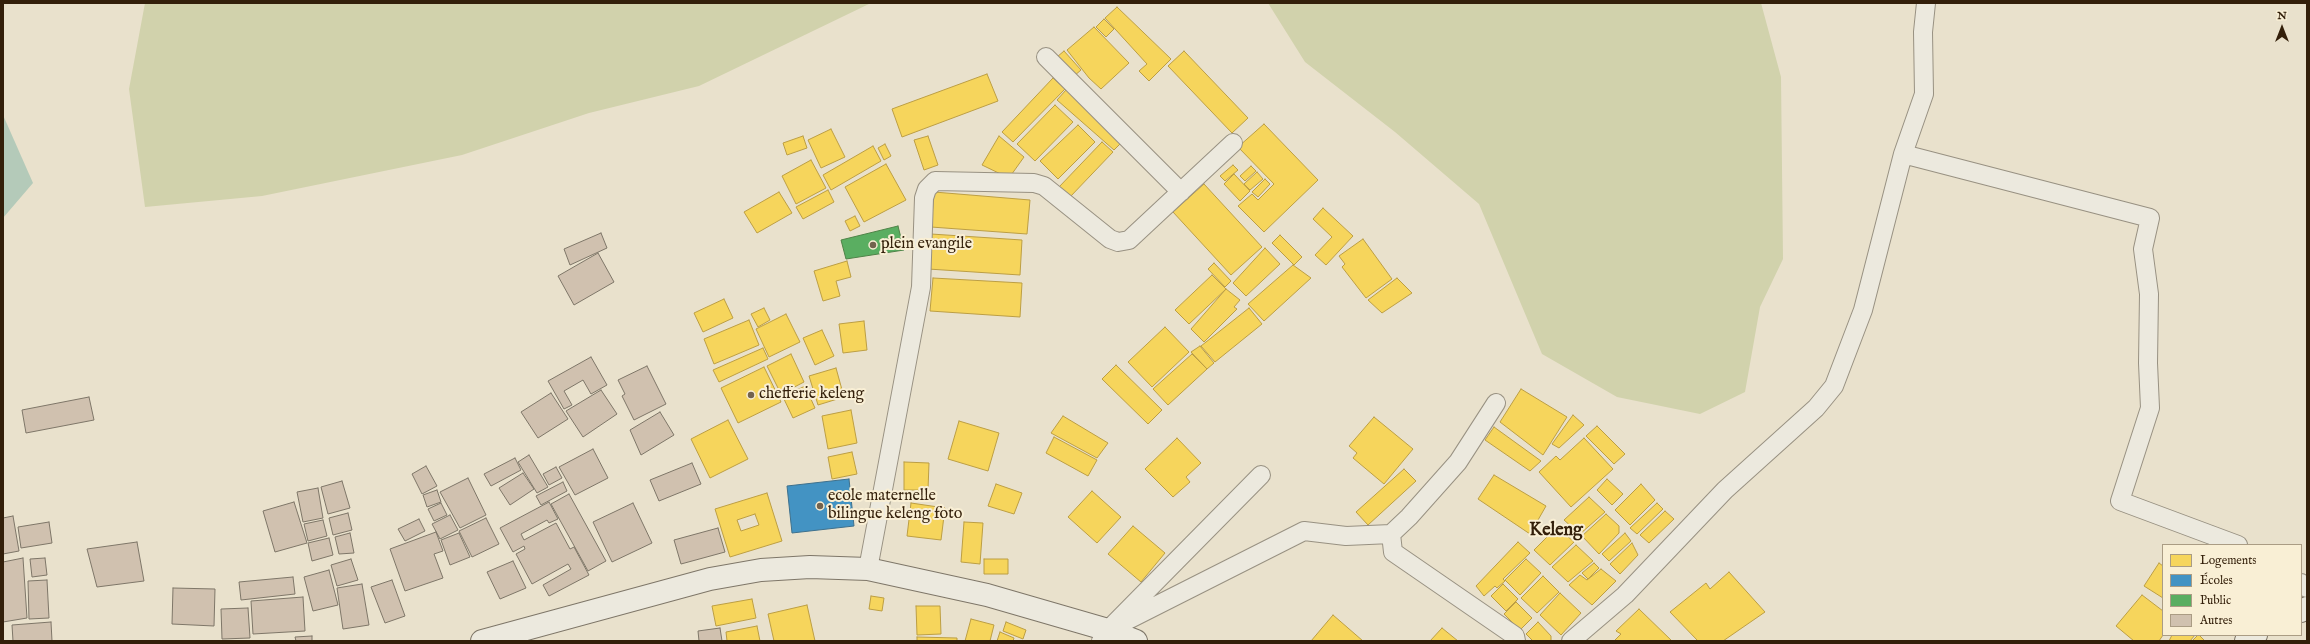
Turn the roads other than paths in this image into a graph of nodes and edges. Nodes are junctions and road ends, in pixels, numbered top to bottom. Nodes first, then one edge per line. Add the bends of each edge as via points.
1 (1926, 3) edge
2 (1046, 57) dead end
3 (1233, 144) dead end
4 (1903, 154) junction
5 (1181, 192) junction
6 (1496, 403) dead end
7 (1261, 476) dead end
8 (1391, 534) junction
9 (2235, 544) edge
10 (868, 569) junction
11 (1105, 636) edge
12 (482, 641) edge
13 (1136, 641) edge
14 (1516, 641) edge
15 (1571, 641) edge

1 - 4 street via 1923,32 1924,94
2 - 5 street
3 - 5 street
4 - 9 street via 2150,218 2143,249 2149,294 2150,408 2120,501
4 - 15 street via 1863,310 1834,386 1816,408 1725,490 1625,595
5 - 10 street via 1129,240 1118,242 1110,239 1044,186 935,181 927,189 924,198 921,287
6 - 8 street via 1458,462
7 - 11 street
8 - 11 street via 1346,536 1304,531
8 - 14 street via 1393,552 1515,636
10 - 11 main road via 987,595
10 - 12 main road via 810,567 761,570 710,579
11 - 13 main road

